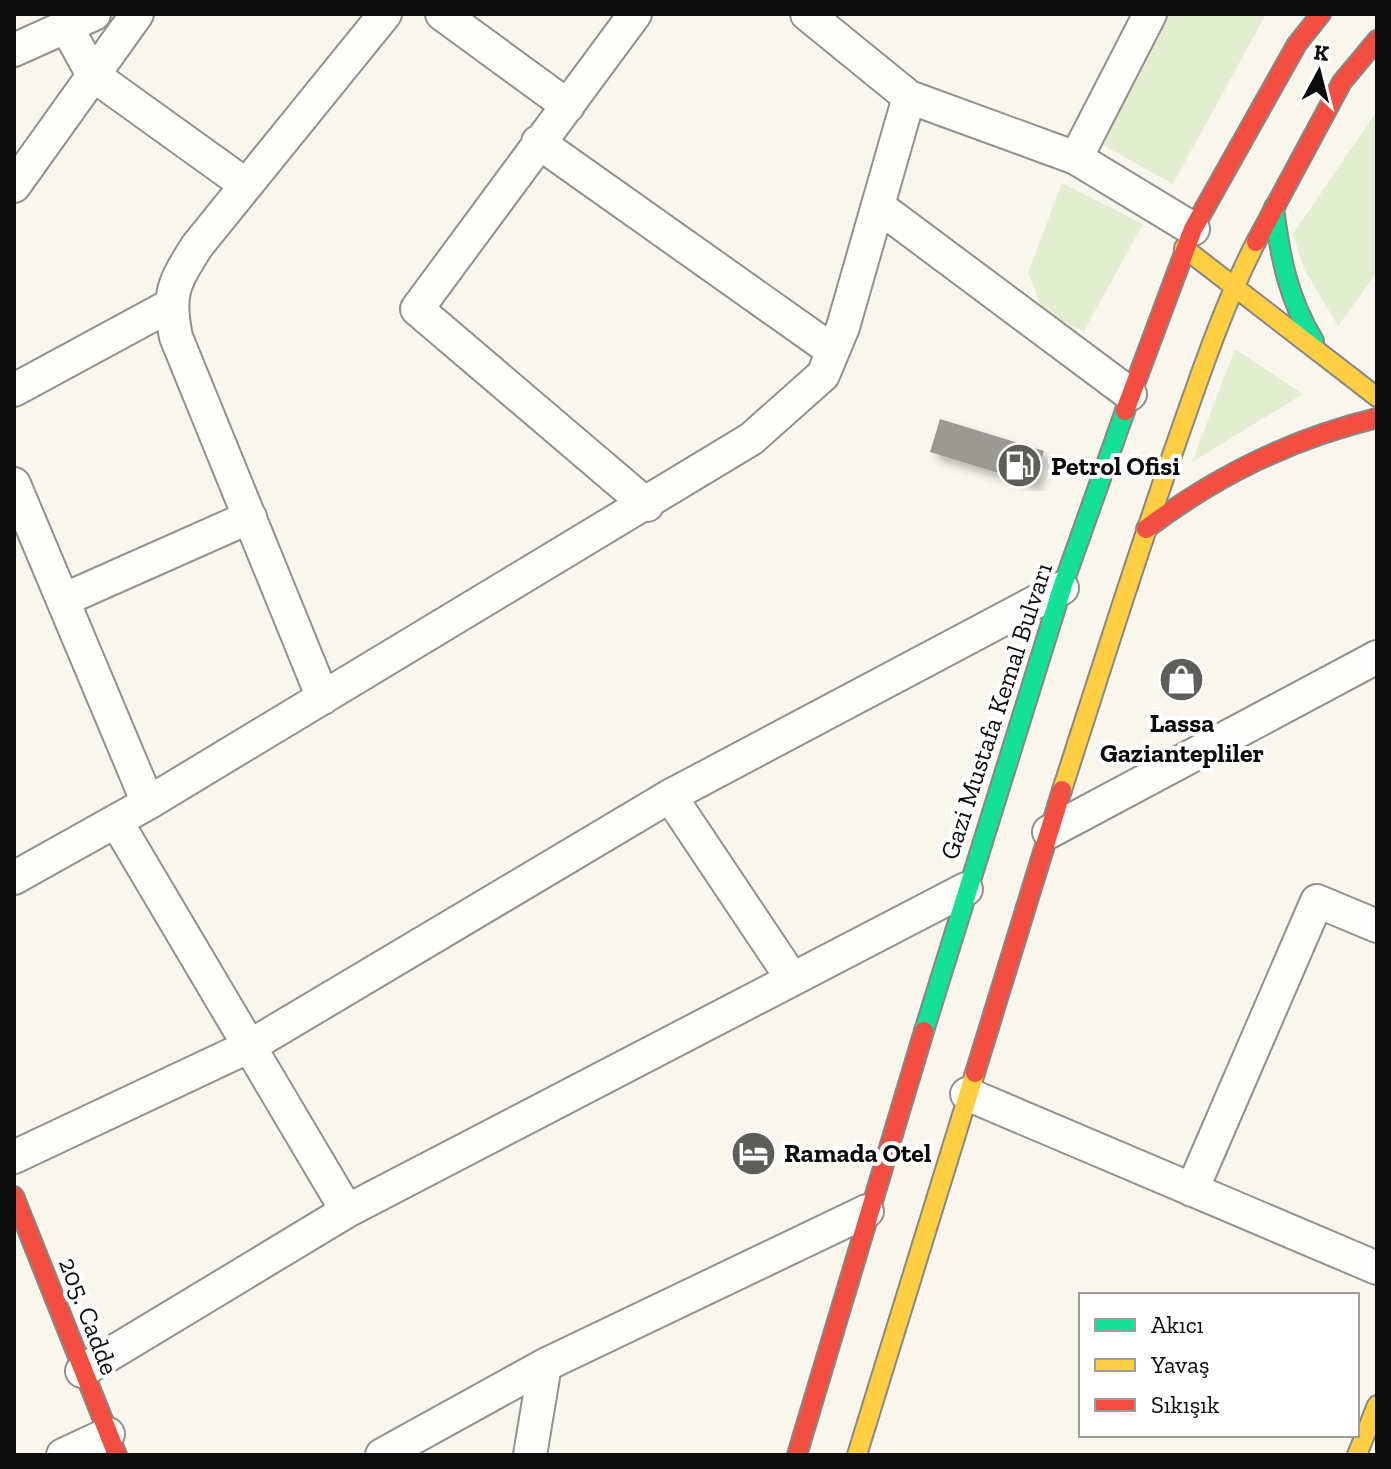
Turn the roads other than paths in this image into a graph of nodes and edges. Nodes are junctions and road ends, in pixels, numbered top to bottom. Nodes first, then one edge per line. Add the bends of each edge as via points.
1 (137, 14) edge
2 (442, 14) edge
3 (635, 14) edge
4 (807, 14) edge
5 (1150, 14) edge
6 (1321, 14) edge
7 (380, 16) edge
8 (80, 21) edge
9 (1377, 40) edge
10 (14, 50) edge
11 (93, 75) junction
12 (909, 97) junction
13 (568, 106) junction
14 (538, 142) junction
15 (1076, 158) junction
16 (246, 185) junction
17 (14, 186) edge
18 (878, 206) junction
19 (1274, 207) junction
20 (1189, 239) junction
21 (1234, 285) junction
22 (169, 306) junction
23 (1246, 322) dead end
24 (1279, 345) dead end
25 (833, 351) junction
26 (1321, 353) junction
27 (14, 390) edge
28 (1130, 394) junction
29 (1377, 397) edge
30 (1377, 418) edge
31 (14, 484) edge
32 (647, 505) junction
33 (250, 517) junction
34 (1146, 529) junction
35 (1062, 588) junction
36 (63, 600) junction
37 (1377, 657) edge
38 (323, 698) junction
39 (670, 796) junction
40 (148, 803) junction
41 (116, 821) junction
42 (1049, 832) junction
43 (14, 878) edge
44 (966, 889) junction
45 (1377, 926) edge
46 (791, 977) junction
47 (250, 1046) junction
48 (967, 1094) junction
49 (14, 1157) edge
50 (1192, 1190) junction
51 (14, 1196) edge
52 (347, 1211) junction
53 (867, 1211) junction
54 (1377, 1268) edge
55 (545, 1365) junction
56 (82, 1371) junction
57 (1377, 1405) edge
58 (112, 1445) edge
59 (63, 1455) edge
60 (382, 1455) edge
61 (530, 1455) edge
62 (797, 1455) edge
63 (857, 1455) edge
64 (1357, 1455) edge

1 - 11 street
2 - 13 street
3 - 13 street
4 - 12 street
5 - 15 street
6 - 20 main road, Gazi Mustafa Kemal Bulvarı via 1297,44
7 - 16 street
8 - 10 street
8 - 11 street
9 - 19 main road via 1342,82
11 - 16 street
11 - 17 street
12 - 15 street
12 - 18 street
13 - 14 street
14 - 25 street
14 - 32 street via 417,309
15 - 20 street
16 - 22 street via 197,246 177,279
18 - 25 street
18 - 28 street
19 - 21 main road
19 - 26 main road via 1280,273 1297,315
20 - 21 main road
20 - 28 main road, Gazi Mustafa Kemal Bulvarı
21 - 23 main road
21 - 26 main road
21 - 34 main road
22 - 27 street
22 - 33 street via 176,337
24 - 26 main road via 1289,352
25 - 32 street via 823,375 751,439
26 - 29 main road
28 - 35 main road, Gazi Mustafa Kemal Bulvarı
30 - 34 main road via 1321,430 1251,460
31 - 36 street
32 - 38 street
33 - 36 street
33 - 38 street
34 - 42 main road
35 - 39 street
35 - 44 main road, Gazi Mustafa Kemal Bulvarı
36 - 40 street
37 - 42 street
38 - 40 street
39 - 46 street
39 - 47 street
40 - 41 street
41 - 43 street
41 - 47 street
42 - 48 main road
44 - 46 street
44 - 53 main road, Gazi Mustafa Kemal Bulvarı
45 - 50 street via 1317,901
46 - 52 street
47 - 49 street
47 - 52 street
48 - 50 street
48 - 63 main road
50 - 54 street
51 - 56 main road, 205. Cadde
52 - 56 street
53 - 55 street
53 - 62 main road, Gazi Mustafa Kemal Bulvarı
55 - 60 street
55 - 61 street
56 - 58 main road, 205. Cadde
57 - 64 main road
58 - 59 street

